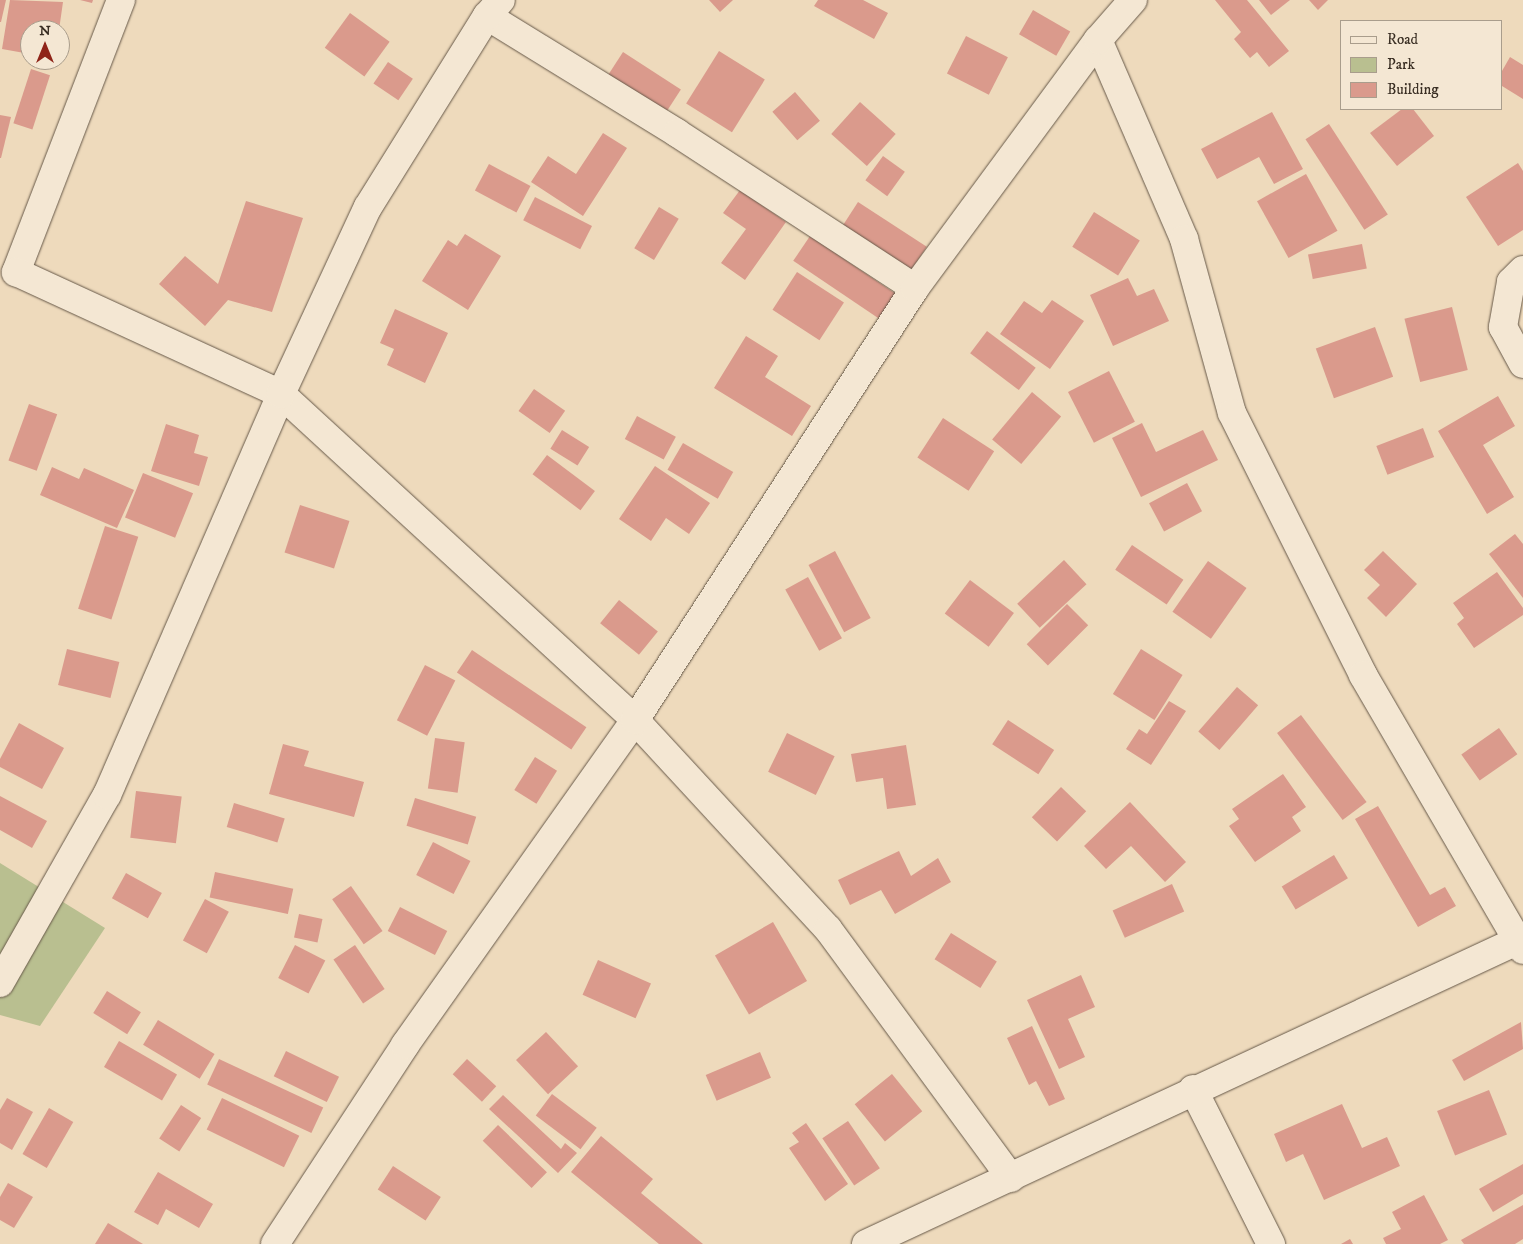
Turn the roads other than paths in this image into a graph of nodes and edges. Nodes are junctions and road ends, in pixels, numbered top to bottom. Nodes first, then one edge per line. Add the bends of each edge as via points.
1 (121, 0) edge
2 (1133, 0) edge
3 (494, 8) edge
4 (1098, 40) junction
5 (1523, 270) edge
6 (915, 288) junction
7 (1523, 364) edge
8 (280, 394) junction
9 (635, 720) junction
10 (1521, 943) edge
11 (0, 983) edge
12 (1193, 1089) junction
13 (1011, 1178) junction
14 (275, 1244) edge
15 (866, 1244) edge
16 (1272, 1244) edge

1 - 8 street via 87,81 16,272
2 - 4 street
3 - 6 street via 677,133
3 - 8 street via 368,207
4 - 6 street
4 - 10 street via 1184,239 1232,413 1363,675
5 - 7 street via 1511,282 1503,327
6 - 9 street
8 - 9 street
8 - 11 street via 107,795
9 - 13 street via 828,929
9 - 14 street via 405,1045
10 - 12 street
12 - 13 street
12 - 16 street
13 - 15 street

